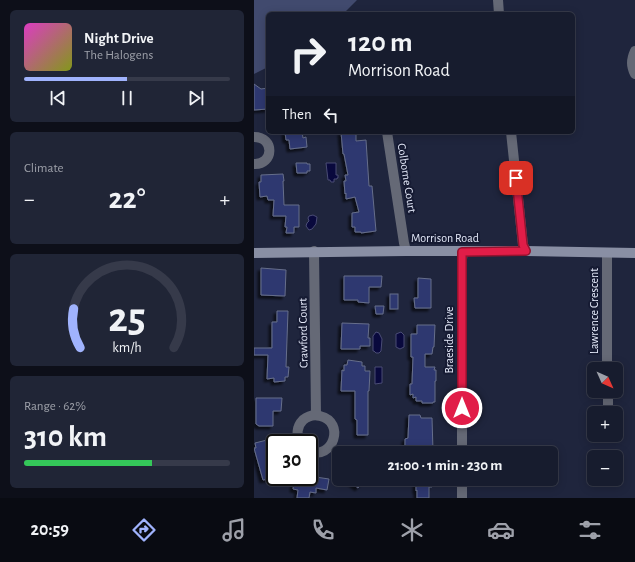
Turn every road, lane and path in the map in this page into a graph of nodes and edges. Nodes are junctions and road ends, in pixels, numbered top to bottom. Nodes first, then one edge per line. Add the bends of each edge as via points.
1 (498, 0) edge
2 (499, 12) edge
3 (635, 51) edge
4 (635, 74) edge
5 (387, 134) edge
6 (511, 134) edge
7 (254, 137) edge
8 (254, 164) edge
9 (314, 251) junction
10 (406, 251) junction
11 (526, 251) junction
12 (462, 252) junction
13 (254, 253) edge
14 (607, 253) junction
15 (635, 253) edge
16 (608, 362) edge
17 (316, 415) junction
18 (297, 434) edge
19 (462, 446) edge
20 (318, 452) edge
21 (462, 486) edge
22 (462, 498) edge

1 - 2 street
3 - 4 street via 632,66
5 - 10 street, Colborne Court
6 - 11 street via 523,245
7 - 8 street via 263,139 270,151 266,160
9 - 10 street, Morrison Road
9 - 13 street, Morrison Road
9 - 17 street, Crawford Court
10 - 12 street, Morrison Road
11 - 12 street, Morrison Road
11 - 14 street, Morrison Road
12 - 19 street, Braeside Drive
14 - 15 street, Morrison Road
14 - 16 street, Lawrence Crescent
17 - 18 street via 302,421
17 - 20 street via 330,421 335,436 327,450
21 - 22 street

